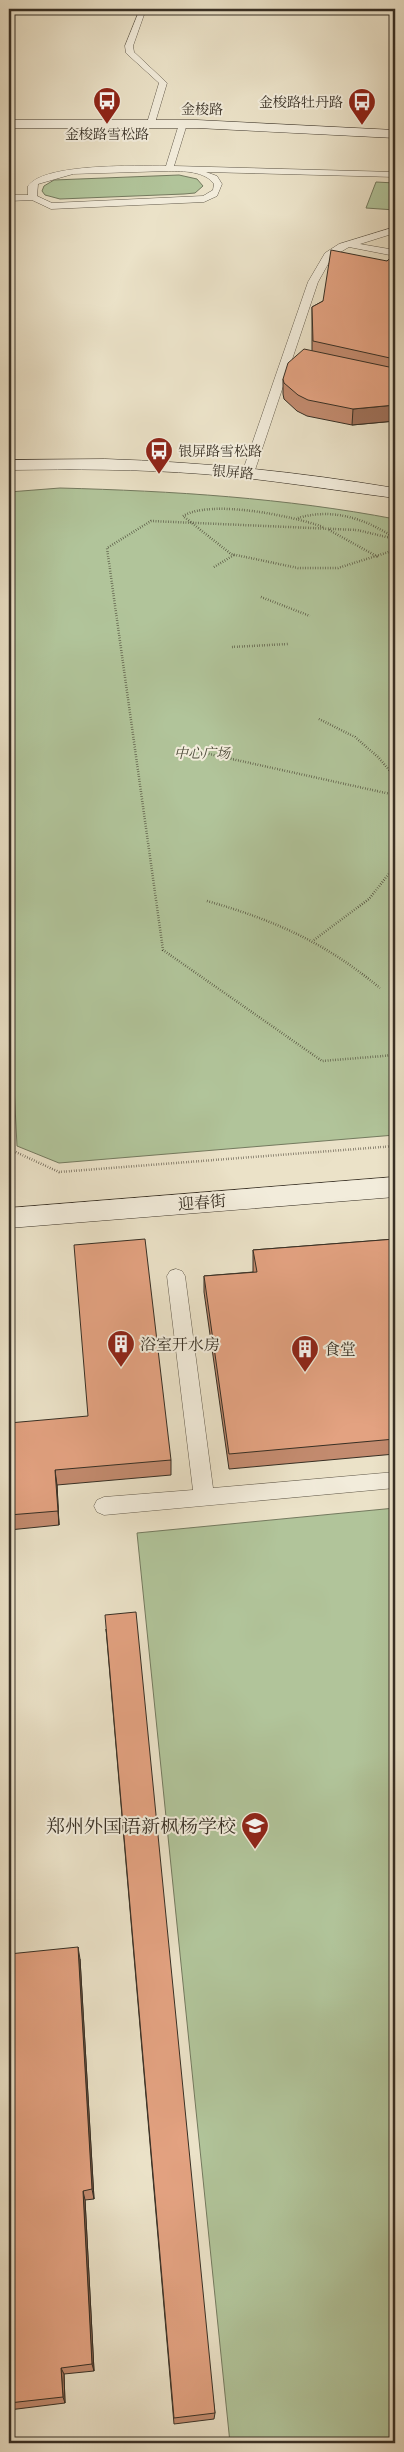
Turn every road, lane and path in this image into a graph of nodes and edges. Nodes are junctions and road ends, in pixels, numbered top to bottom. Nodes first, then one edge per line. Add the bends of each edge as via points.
1 (143, 9) edge
2 (151, 123) junction
3 (9, 124) edge
4 (183, 124) junction
5 (395, 134) edge
6 (169, 168) junction
7 (190, 168) junction
8 (395, 175) edge
9 (33, 197) junction
10 (9, 198) edge
11 (395, 230) edge
12 (348, 244) junction
13 (395, 253) edge
14 (9, 465) edge
15 (248, 473) junction
16 (395, 493) edge
17 (297, 518) junction
18 (189, 522) junction
19 (325, 528) junction
20 (395, 539) edge
21 (395, 550) edge
22 (234, 555) junction
23 (378, 557) junction
24 (214, 567) dead end
25 (261, 597) dead end
26 (310, 616) dead end
27 (288, 644) dead end
28 (232, 647) dead end
29 (319, 719) dead end
30 (182, 748) dead end
31 (395, 777) edge
32 (395, 794) edge
33 (395, 866) edge
34 (207, 901) dead end
35 (314, 940) junction
36 (380, 988) dead end
37 (395, 1056) edge
38 (395, 1146) edge
39 (9, 1149) edge
40 (395, 1187) edge
41 (9, 1218) edge
42 (176, 1276) dead end
43 (395, 1480) edge
44 (204, 1497) junction
45 (104, 1506) dead end

1 - 2 lane via 129,46 130,53 163,83
2 - 3 street, 金梭路
2 - 4 street, 金梭路
4 - 5 street, 金梭路
4 - 6 lane
6 - 7 lane
6 - 9 lane via 72,171 35,182
7 - 8 lane
7 - 9 lane via 214,178 218,189 213,196 51,206
9 - 10 lane
11 - 12 lane
12 - 13 lane
12 - 15 lane via 328,255 313,282 292,357
14 - 15 street, 银屏路 via 145,466
15 - 16 street, 银屏路
17 - 18 path via 270,512 234,510 188,513 184,516
17 - 19 path
17 - 20 path via 322,514 343,516 363,522
18 - 19 path
18 - 22 path
18 - 37 path via 150,521 108,548 163,950 322,1061
19 - 20 path via 358,530
19 - 23 path
21 - 23 path
22 - 23 path via 298,568 330,569
22 - 24 path
25 - 26 path
27 - 28 path
29 - 31 path via 355,737
30 - 32 path
33 - 35 path via 387,881 365,906
34 - 35 path via 272,921
35 - 36 path via 341,956
38 - 39 path via 59,1172
40 - 41 street, 迎春街
42 - 44 lane
43 - 44 lane
44 - 45 lane

